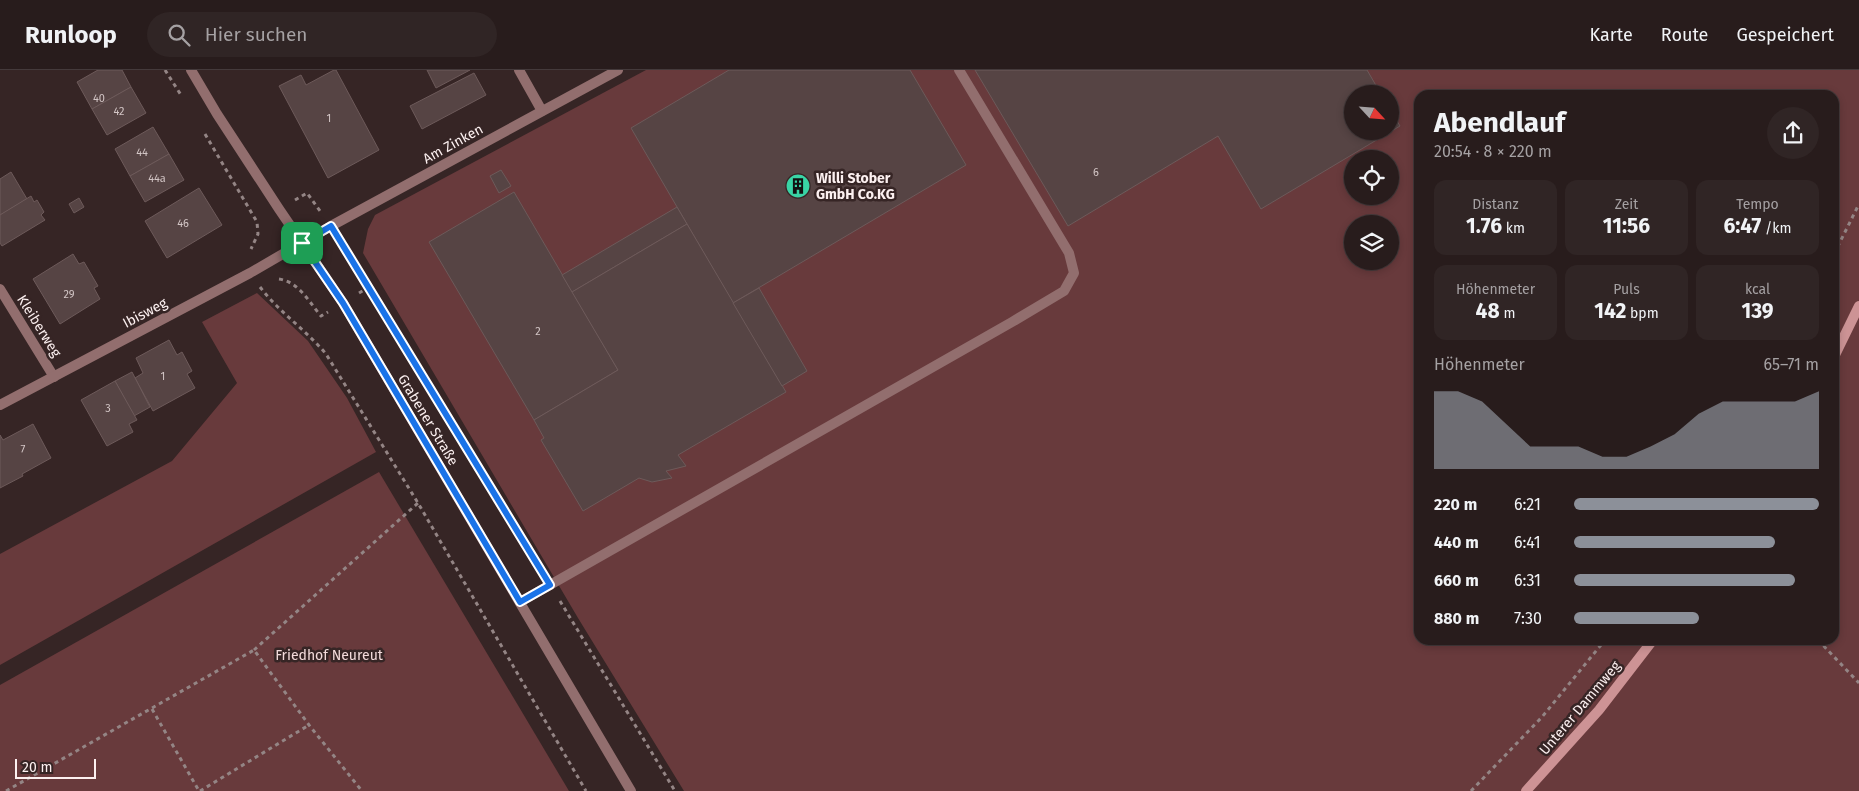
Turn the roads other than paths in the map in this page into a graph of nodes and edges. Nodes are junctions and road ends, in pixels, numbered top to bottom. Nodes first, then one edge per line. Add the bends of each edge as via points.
1 (191, 70) edge
2 (519, 70) edge
3 (618, 70) edge
4 (959, 70) edge
5 (542, 111) junction
6 (302, 243) junction
7 (0, 289) edge
8 (1859, 306) edge
9 (1839, 347) edge
10 (54, 377) junction
11 (0, 405) edge
12 (520, 602) junction
13 (1649, 645) edge
14 (631, 791) edge
15 (1526, 791) edge

1 - 6 street, Grabener Straße
2 - 5 street
3 - 5 street, Am Zinken
4 - 12 street via 1069,253 1074,272 1064,291
5 - 6 street, Am Zinken
6 - 10 street, Ibisweg
6 - 12 street, Grabener Straße via 343,303
7 - 10 street, Kleiberweg
8 - 9 main road
10 - 11 street, Ibisweg
12 - 14 street, Grabener Straße
13 - 15 main road, Unterer Dammweg via 1599,710

